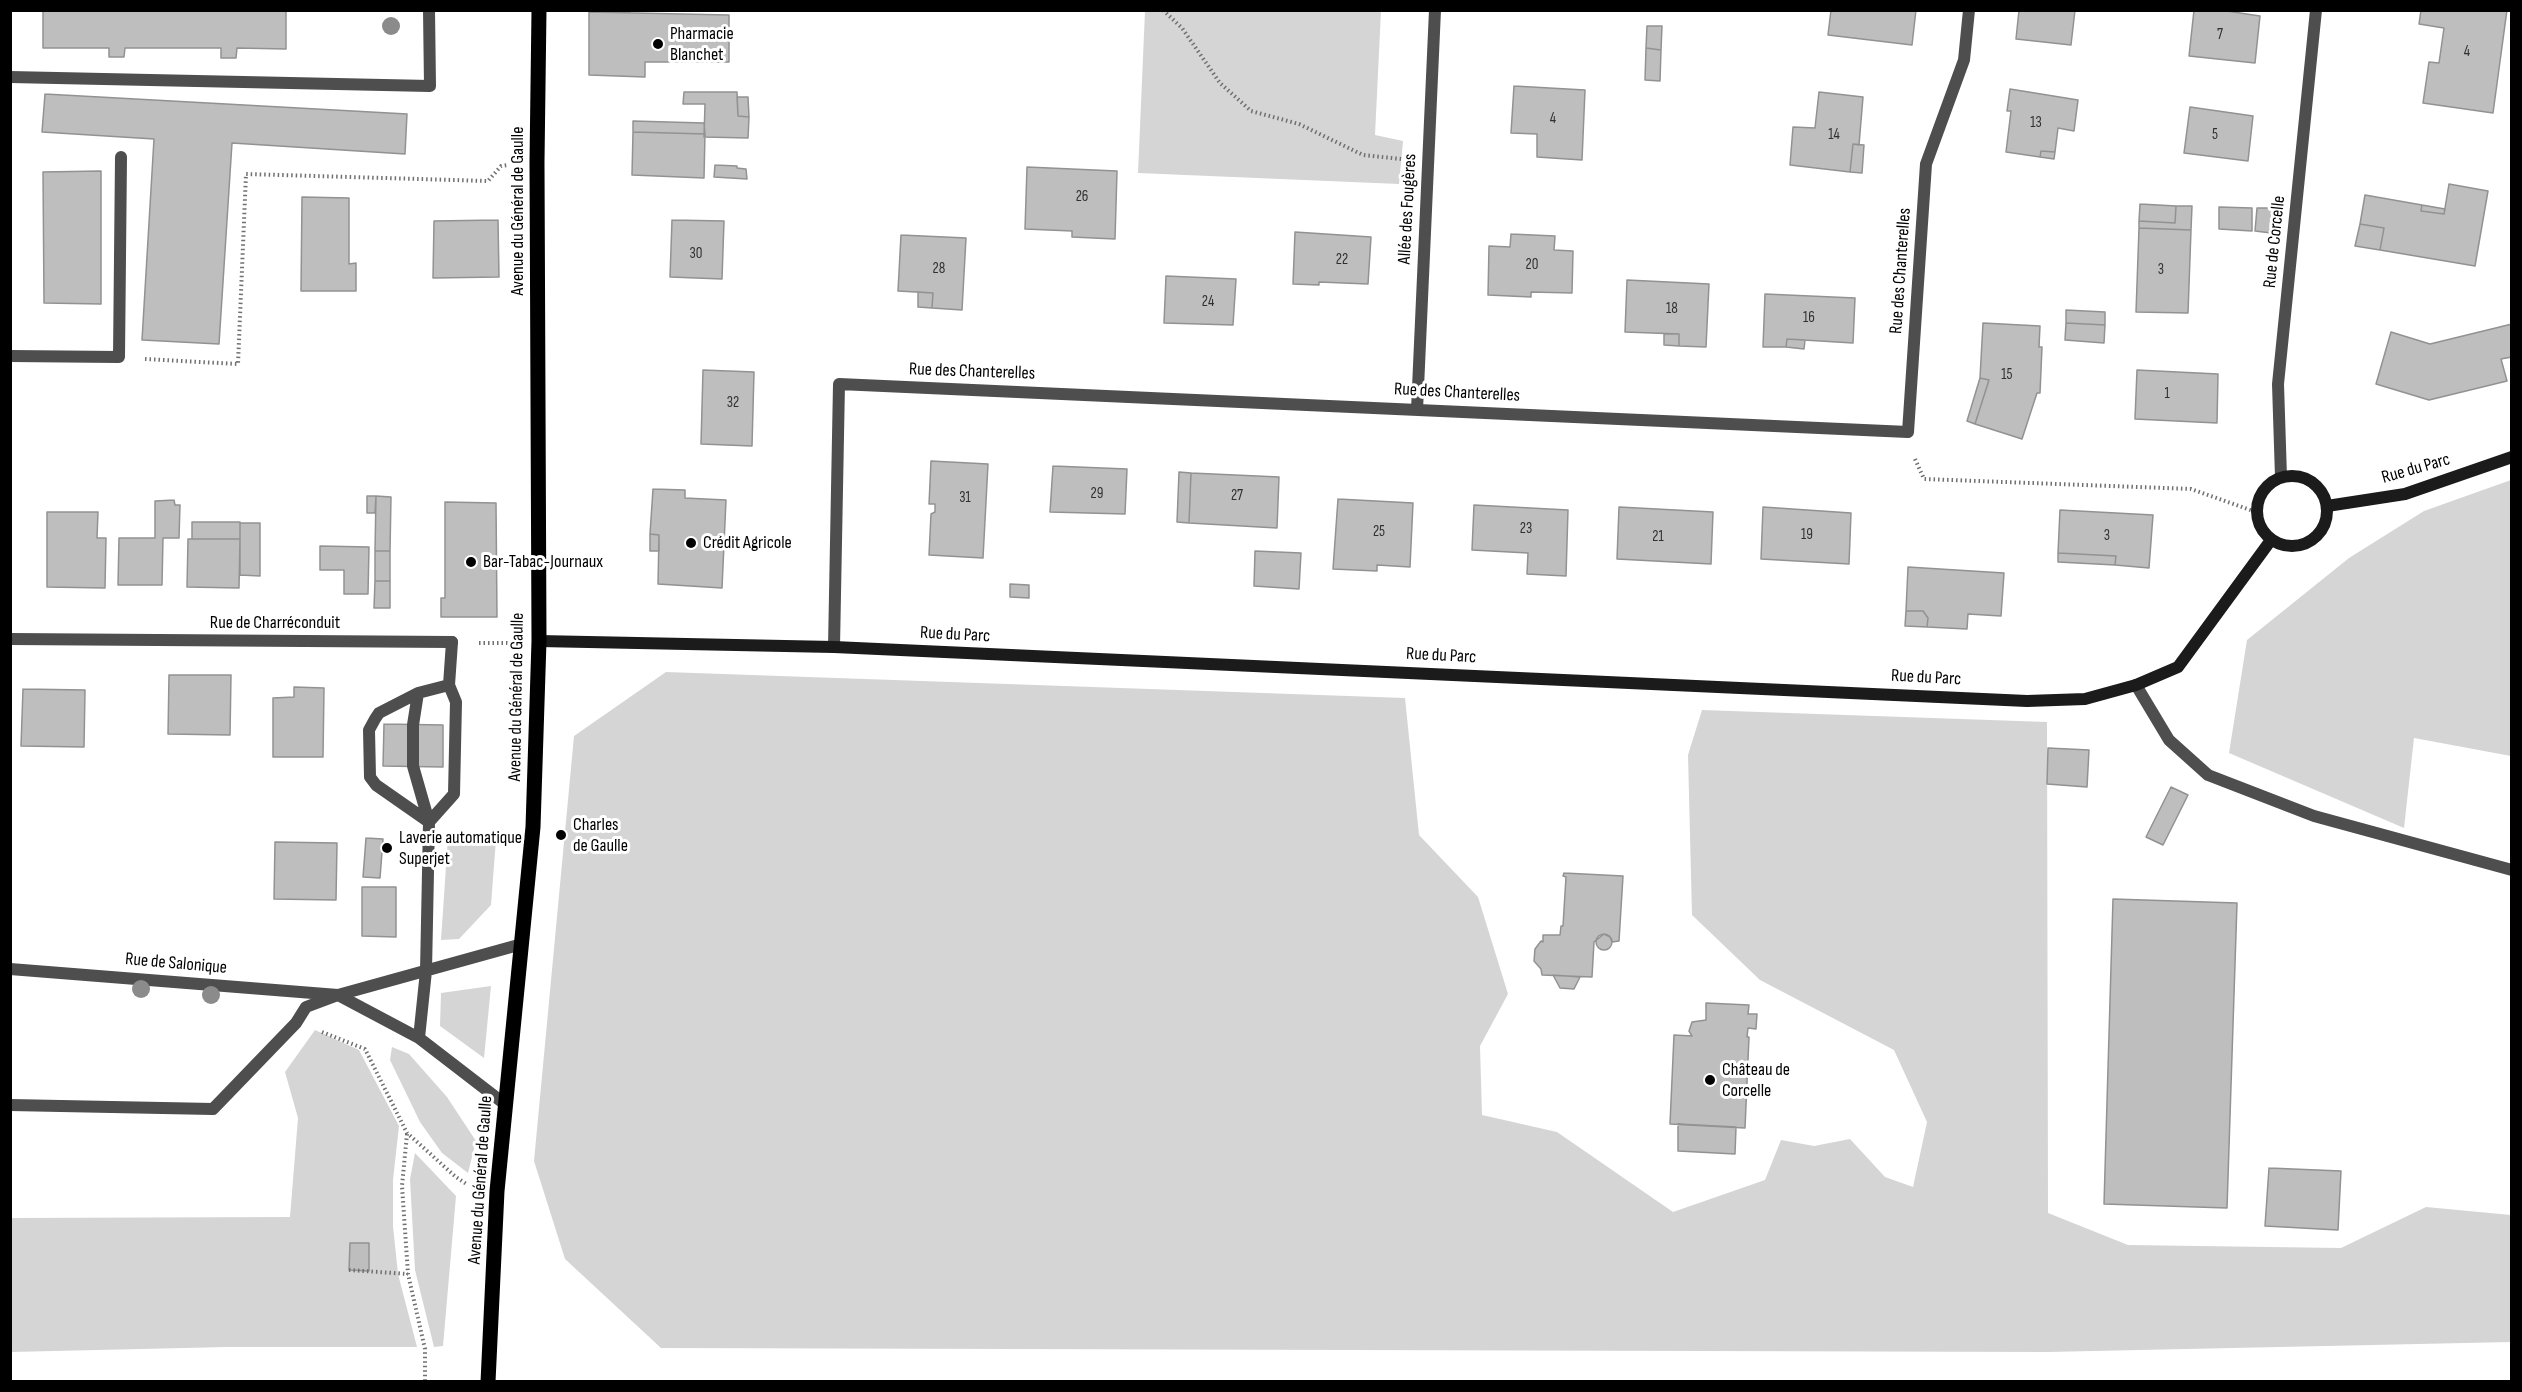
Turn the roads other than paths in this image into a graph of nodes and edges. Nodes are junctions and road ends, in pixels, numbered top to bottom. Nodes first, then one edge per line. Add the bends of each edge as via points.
1 (429, 10) edge
2 (540, 10) edge
3 (1435, 10) edge
4 (1970, 10) edge
5 (2316, 10) edge
6 (10, 77) edge
7 (121, 157) dead end
8 (10, 356) edge
9 (1418, 410) junction
10 (2511, 457) edge
11 (2281, 477) junction
12 (2327, 506) junction
13 (2271, 540) junction
14 (10, 639) edge
15 (539, 641) junction
16 (834, 647) junction
17 (449, 685) junction
18 (2136, 685) junction
19 (418, 693) junction
20 (429, 822) junction
21 (2511, 870) edge
22 (522, 944) junction
23 (10, 969) edge
24 (426, 971) junction
25 (338, 995) junction
26 (419, 1038) junction
27 (10, 1105) edge
28 (506, 1105) junction
29 (488, 1382) edge

1 - 6 street via 430,86
2 - 15 main road, Avenue du Général de Gaulle
3 - 9 street, Allée des Fougères
4 - 9 street, Rue des Chanterelles via 1964,60 1926,164 1908,432
5 - 11 street, Rue de Corcelle via 2278,384
7 - 8 street via 119,357
9 - 16 street, Rue des Chanterelles via 838,384
10 - 12 street, Rue du Parc via 2405,494
11 - 12 street via 2305,477 2323,493
11 - 13 street via 2262,491 2256,512 2260,526
12 - 13 street via 2324,527 2310,542 2289,546
13 - 18 street, Rue du Parc via 2178,667
14 - 17 street, Rue de Charréconduit via 452,642
15 - 16 street, Rue du Parc
15 - 22 main road, Avenue du Général de Gaulle via 533,827
16 - 18 street, Rue du Parc via 2027,701 2085,699
17 - 19 street
17 - 20 street via 456,702 454,794
18 - 21 street via 2169,740 2208,775 2314,816
19 - 20 street via 412,725 413,766
19 - 20 street via 379,713 375,719 369,730 370,777
20 - 24 street
22 - 24 street, Rue de Salonique
22 - 28 main road, Avenue du Général de Gaulle
23 - 25 street, Rue de Salonique
24 - 25 street, Rue de Salonique
24 - 26 street
25 - 26 street, Rue de Salonique
25 - 27 street via 306,1007 296,1023 213,1109
26 - 28 street, Rue de Salonique
28 - 29 main road, Avenue du Général de Gaulle via 497,1191

